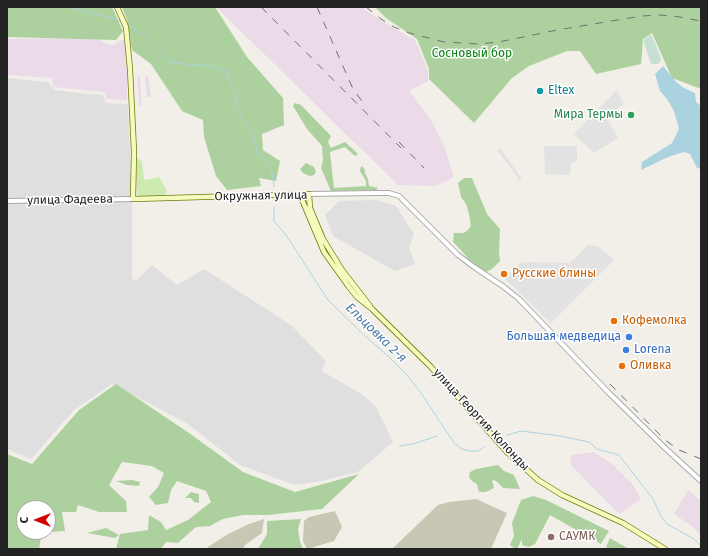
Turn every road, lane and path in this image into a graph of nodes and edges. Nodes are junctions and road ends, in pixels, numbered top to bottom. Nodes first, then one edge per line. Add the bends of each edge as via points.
1 (117, 7) edge
2 (309, 194) junction
3 (298, 195) junction
4 (133, 199) junction
5 (7, 201) edge
6 (372, 309) junction
7 (701, 481) edge
8 (665, 549) edge

1 - 4 main road via 126,27 130,69 134,151
2 - 3 main road, Окружная улица
2 - 6 main road, улица Георгия Колонды via 310,208 323,239 342,270
2 - 7 street, Окружная улица via 389,193 399,196 458,255 519,299 608,392
3 - 4 main road, Окружная улица
3 - 6 main road, улица Георгия Колонды via 324,252 357,297
4 - 5 street, улица Фадеева
6 - 8 main road, улица Георгия Колонды via 430,366 507,452 538,480 623,523

